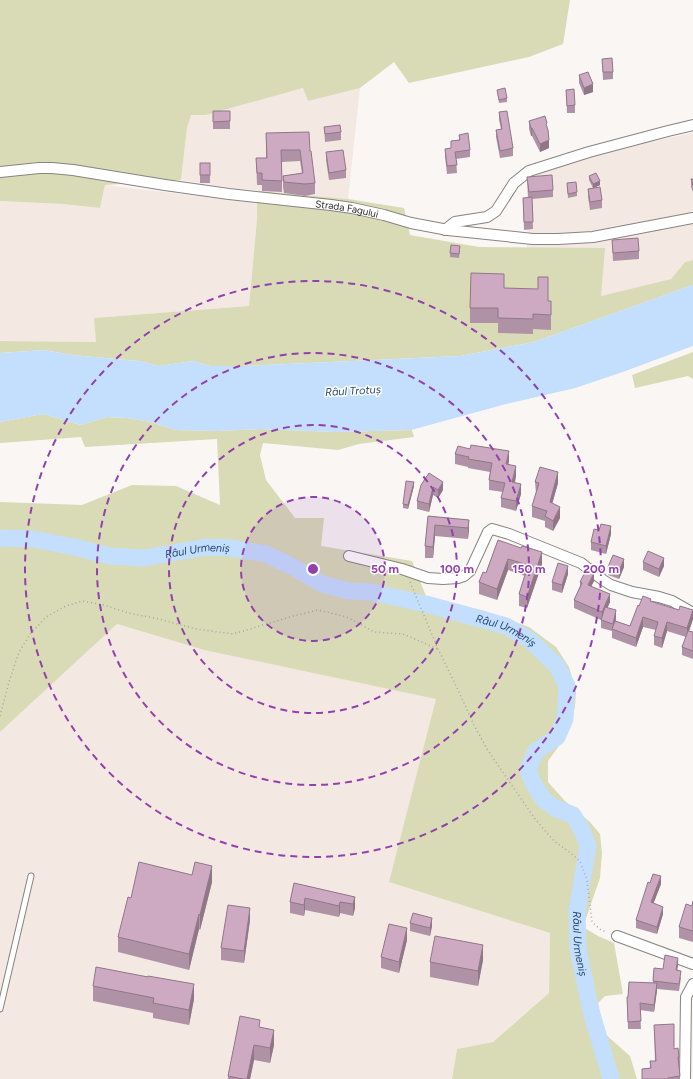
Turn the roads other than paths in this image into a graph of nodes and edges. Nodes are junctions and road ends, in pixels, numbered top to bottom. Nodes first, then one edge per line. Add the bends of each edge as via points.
1 (693, 126) edge
2 (0, 172) edge
3 (693, 218) edge
4 (445, 230) junction
5 (349, 556) dead end
6 (692, 612) edge
7 (31, 876) dead end
8 (617, 936) road end
9 (693, 964) edge
10 (693, 984) edge
11 (0, 1007) edge
12 (685, 1079) edge

1 - 4 street via 589,152 529,171 514,183 496,211 487,217 456,222
2 - 4 street, Strada Fagului via 39,168 73,170 228,194 352,208
3 - 4 street, Strada Fagului via 593,237 558,239 507,237
5 - 6 street via 428,578 458,578 470,571 488,532 492,529 581,563 611,585 632,592 659,596
7 - 11 lane
8 - 9 street
10 - 12 street via 686,998

